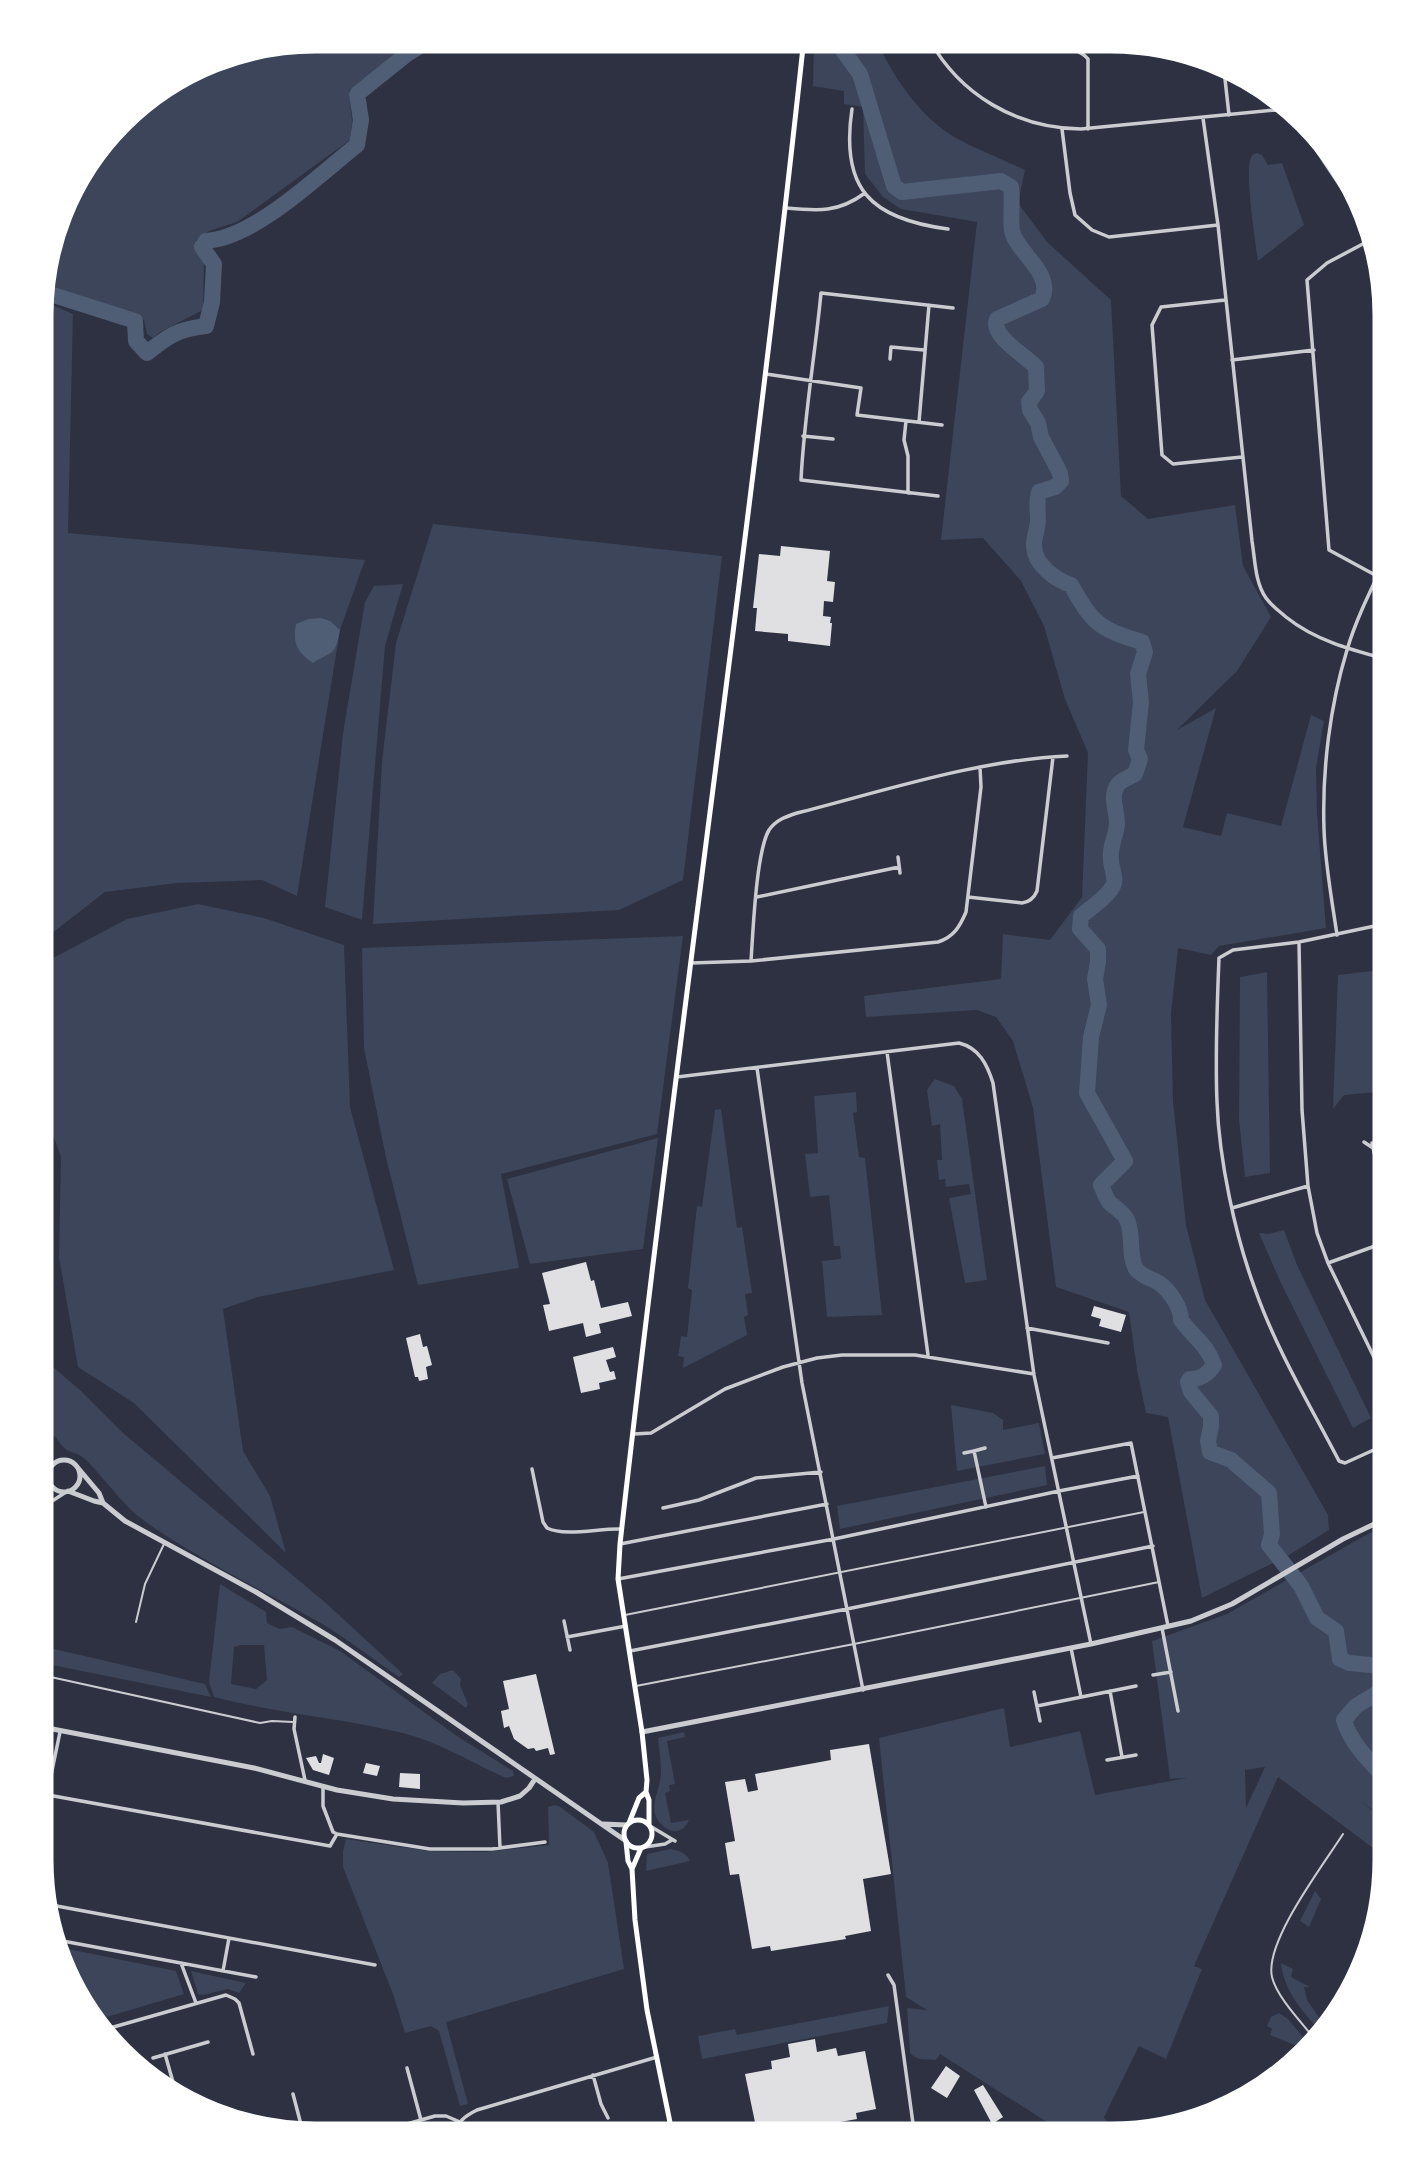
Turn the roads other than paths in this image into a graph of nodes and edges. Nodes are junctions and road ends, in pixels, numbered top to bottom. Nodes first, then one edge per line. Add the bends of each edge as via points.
1 (803, 49) edge
2 (936, 49) edge
3 (1070, 49) edge
4 (1081, 51) joint
5 (1224, 74) edge
6 (852, 109) dead end
7 (1282, 111) edge
8 (1229, 115) junction
9 (1203, 118) junction
10 (1062, 129) junction
11 (1088, 129) junction
12 (1305, 133) edge
13 (865, 193) junction
14 (1349, 199) joint
15 (1354, 207) edge
16 (786, 208) junction
17 (1218, 225) junction
18 (948, 229) dead end
19 (1366, 240) edge
20 (1225, 300) junction
21 (929, 305) junction
22 (953, 308) dead end
23 (924, 350) junction
24 (1314, 350) junction
25 (890, 359) dead end
26 (1231, 360) junction
27 (766, 374) junction
28 (810, 381) junction
29 (906, 421) junction
30 (919, 422) junction
31 (942, 425) dead end
32 (803, 436) junction
33 (833, 439) dead end
34 (1242, 457) junction
35 (908, 492) junction
36 (938, 496) dead end
37 (1377, 576) joint
38 (1347, 649) junction
39 (1377, 657) edge
40 (1067, 756) dead end
41 (1053, 757) junction
42 (980, 767) junction
43 (898, 857) dead end
44 (899, 867) junction
45 (900, 873) dead end
46 (757, 897) junction
47 (968, 897) junction
48 (1377, 926) edge
49 (1337, 935) junction
50 (1299, 942) junction
51 (751, 961) junction
52 (691, 964) junction
53 (887, 1052) junction
54 (757, 1068) junction
55 (677, 1077) junction
56 (1377, 1141) edge
57 (1364, 1142) dead end
58 (1372, 1145) junction
59 (1377, 1167) edge
60 (1308, 1186) junction
61 (1232, 1208) junction
62 (1377, 1245) edge
63 (1328, 1263) junction
64 (1027, 1328) junction
65 (1108, 1343) dead end
66 (928, 1356) junction
67 (799, 1362) junction
68 (1377, 1363) edge
69 (1034, 1374) junction
70 (632, 1434) junction
71 (985, 1448) dead end
72 (1377, 1448) edge
73 (974, 1451) junction
74 (964, 1452) dead end
75 (1052, 1458) junction
76 (49, 1464) edge
77 (53, 1464) junction
78 (78, 1468) junction
79 (532, 1469) dead end
80 (821, 1472) junction
81 (1138, 1476) junction
82 (49, 1482) joint
83 (1059, 1491) junction
84 (67, 1492) junction
85 (103, 1503) junction
86 (49, 1504) edge
87 (827, 1504) junction
88 (986, 1507) junction
89 (663, 1508) dead end
90 (1145, 1512) junction
91 (1377, 1523) edge
92 (622, 1526) junction
93 (1066, 1528) junction
94 (834, 1539) junction
95 (164, 1543) junction
96 (620, 1544) junction
97 (1153, 1546) junction
98 (1074, 1562) junction
99 (840, 1574) junction
100 (618, 1579) junction
101 (1160, 1581) junction
102 (1081, 1597) junction
103 (847, 1609) junction
104 (624, 1615) junction
105 (565, 1621) dead end
106 (136, 1622) dead end
107 (626, 1626) junction
108 (1165, 1627) junction
109 (567, 1637) junction
110 (854, 1644) junction
111 (1091, 1644) junction
112 (1070, 1648) junction
113 (570, 1650) dead end
114 (630, 1651) junction
115 (1171, 1672) junction
116 (1153, 1675) dead end
117 (49, 1677) edge
118 (635, 1686) junction
119 (1136, 1686) dead end
120 (863, 1690) junction
121 (1110, 1691) junction
122 (1034, 1692) dead end
123 (1081, 1697) junction
124 (1037, 1706) junction
125 (1178, 1711) dead end
126 (295, 1720) joint
127 (1040, 1721) dead end
128 (49, 1728) edge
129 (60, 1730) junction
130 (642, 1732) junction
131 (1136, 1755) dead end
132 (1122, 1757) junction
133 (1107, 1760) dead end
134 (535, 1779) junction
135 (305, 1781) junction
136 (49, 1785) edge
137 (323, 1786) junction
138 (646, 1792) junction
139 (49, 1795) edge
140 (498, 1802) junction
141 (603, 1824) junction
142 (628, 1824) junction
143 (649, 1825) junction
144 (337, 1834) junction
145 (1343, 1834) dead end
146 (626, 1841) junction
147 (545, 1842) dead end
148 (643, 1847) junction
149 (500, 1848) junction
150 (632, 1869) junction
151 (53, 1905) edge
152 (229, 1938) junction
153 (61, 1941) edge
154 (181, 1963) junction
155 (374, 1965) dead end
156 (223, 1971) junction
157 (888, 1975) dead end
158 (256, 1977) dead end
159 (196, 2003) junction
160 (109, 2028) edge
161 (1312, 2035) edge
162 (208, 2042) dead end
163 (165, 2054) junction
164 (253, 2054) dead end
165 (153, 2057) dead end
166 (657, 2057) junction
167 (407, 2068) dead end
168 (593, 2075) junction
169 (172, 2079) junction
170 (166, 2080) edge
171 (174, 2085) edge
172 (293, 2094) dead end
173 (608, 2118) dead end
174 (421, 2120) junction
175 (460, 2122) junction
176 (301, 2125) edge
177 (400, 2126) edge
178 (459, 2126) edge
179 (671, 2126) edge
180 (913, 2126) edge

1 - 16 main road
2 - 10 street via 952,72 983,100 1018,118
3 - 4 street
4 - 11 street via 1089,65
5 - 8 street
6 - 13 street via 849,150
7 - 8 street
8 - 9 street
9 - 11 street
9 - 17 street
10 - 11 street
10 - 17 street via 1075,215 1092,230 1109,237
12 - 14 street
13 - 16 street via 829,210
13 - 18 street via 907,222
14 - 15 street
16 - 27 main road
17 - 20 street
19 - 24 street via 1307,280
20 - 26 street
20 - 34 street via 1161,307 1152,325 1162,455 1173,464
21 - 22 street
21 - 23 street
21 - 28 street via 821,293
23 - 25 street via 891,347
23 - 30 street
24 - 26 street
24 - 37 street via 1329,550
26 - 34 street
27 - 28 street
27 - 52 main road
28 - 29 street via 861,388 857,415
28 - 32 street
29 - 30 street
29 - 35 street
30 - 31 street
32 - 33 street
32 - 35 street via 802,480
34 - 38 street via 1252,541 1266,598 1299,628
35 - 36 street
37 - 38 street
38 - 39 street
38 - 49 street via 1334,700 1323,828
40 - 41 street
41 - 42 street
41 - 47 street via 1034,896 1022,903
42 - 46 street via 785,817 775,823 765,840
42 - 47 street
43 - 44 street
44 - 45 street
44 - 46 street
46 - 51 street
47 - 51 street via 960,926 949,939
48 - 49 street
49 - 50 street
50 - 60 street
50 - 61 street via 1233,950 1219,958 1217,1103
51 - 52 street
52 - 55 main road
53 - 54 street
53 - 64 street via 958,1043 978,1052 990,1071
53 - 66 street
54 - 55 street
54 - 67 street
55 - 70 main road
56 - 58 street
57 - 58 street
58 - 59 street
60 - 61 street
60 - 63 street
61 - 72 street via 1255,1289 1339,1461 1345,1463
62 - 63 street
63 - 68 street
64 - 65 street
64 - 69 street
66 - 67 street via 842,1355
66 - 69 street
67 - 70 street via 725,1389 651,1433
67 - 80 street
69 - 75 street
70 - 92 main road
71 - 73 street
73 - 74 street
73 - 88 street
75 - 81 street via 1131,1443
75 - 83 street
76 - 77 street
77 - 78 street via 66,1460
77 - 82 street
78 - 84 street via 79,1482
78 - 85 street
79 - 92 street via 547,1528 561,1532
80 - 87 street
80 - 89 street via 755,1478 699,1500
81 - 83 street
81 - 90 street
82 - 84 street via 56,1490
83 - 88 street
83 - 93 street
84 - 85 street
84 - 86 street
85 - 95 street
87 - 94 street
87 - 96 street
88 - 94 street
90 - 93 lane
90 - 97 street
91 - 108 street via 1231,1604
92 - 96 main road
93 - 98 street
93 - 99 lane
94 - 99 street
94 - 100 street
95 - 106 lane via 145,1584
95 - 134 street via 335,1640
96 - 100 main road
97 - 98 street
97 - 101 street
98 - 102 street
98 - 103 street
99 - 103 street
99 - 104 lane
100 - 104 main road
101 - 102 lane
101 - 108 street
102 - 110 lane
102 - 111 street
103 - 110 street
103 - 114 street
104 - 107 main road
105 - 109 street
107 - 109 street
107 - 114 main road
108 - 111 street
108 - 115 street
109 - 113 street
110 - 118 lane
110 - 120 street
111 - 112 street
112 - 120 street
112 - 123 street
114 - 118 main road
115 - 116 street
115 - 125 street
117 - 126 lane via 260,1723
118 - 130 main road
119 - 121 street
120 - 130 street
121 - 123 street
121 - 132 street
122 - 124 street
123 - 124 street
124 - 127 street
126 - 135 street
128 - 129 street
129 - 135 street
129 - 136 street
130 - 138 main road
131 - 132 street
132 - 133 street
134 - 140 street via 520,1796
134 - 141 street
135 - 137 street
137 - 140 street via 393,1799
137 - 144 street via 323,1806
138 - 142 main road
138 - 143 main road
139 - 144 street via 330,1846
140 - 149 street
141 - 142 street
141 - 146 street
142 - 143 main road via 641,1820
142 - 146 main road
143 - 148 main road via 651,1840
143 - 148 street via 673,1840
144 - 149 street via 430,1849
145 - 161 lane via 1272,1955 1278,1989
146 - 148 main road
146 - 150 main road
147 - 149 street
148 - 150 main road
150 - 166 main road via 636,1930
151 - 152 street
152 - 155 street
152 - 156 street
153 - 154 street
154 - 156 street
154 - 159 street
156 - 158 street
157 - 180 street via 894,1985
159 - 160 street
159 - 164 street via 222,1995 235,1999
162 - 163 street
163 - 165 street
163 - 169 street
166 - 168 street
166 - 179 main road
167 - 174 street
168 - 173 street
168 - 175 street via 477,2110
169 - 170 street
169 - 171 street
172 - 176 street
174 - 175 street via 440,2115
174 - 177 street
175 - 178 street

